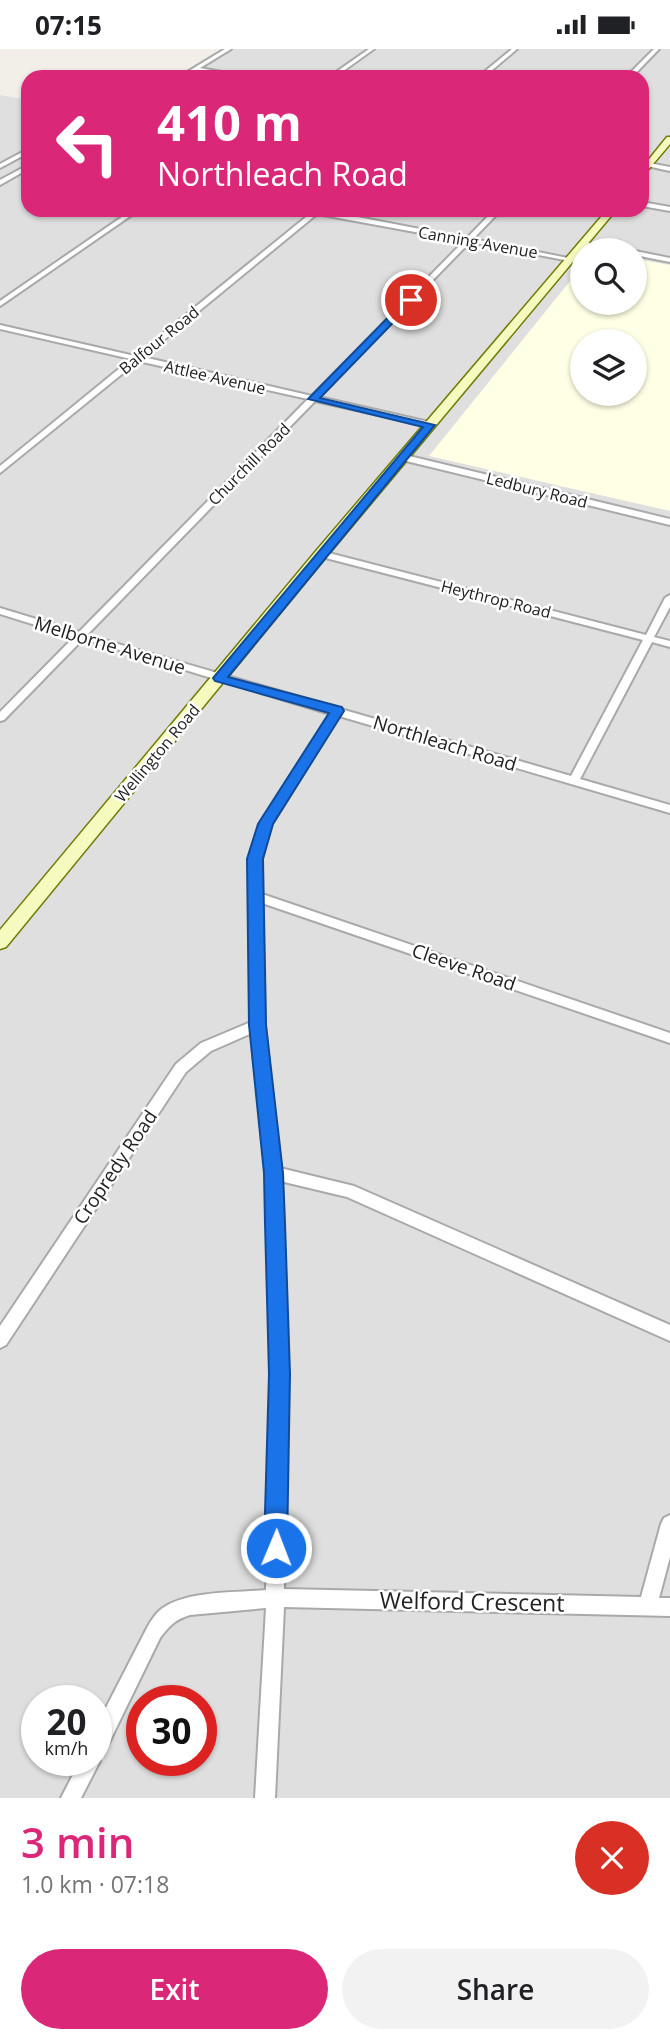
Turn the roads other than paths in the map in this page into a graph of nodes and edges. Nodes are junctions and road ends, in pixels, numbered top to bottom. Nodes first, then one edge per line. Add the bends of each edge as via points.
1 (229, 49) edge
2 (372, 49) edge
3 (515, 49) edge
4 (657, 49) edge
5 (195, 69) joint
6 (201, 70) edge
7 (342, 70) edge
8 (490, 70) edge
9 (636, 70) edge
10 (670, 139) edge
11 (21, 155) edge
12 (649, 165) joint
13 (0, 166) edge
14 (670, 169) edge
15 (21, 171) edge
16 (0, 183) edge
17 (649, 205) edge
18 (670, 209) edge
19 (126, 217) edge
20 (309, 217) edge
21 (348, 217) edge
22 (491, 217) edge
23 (606, 217) edge
24 (587, 238) edge
25 (469, 240) junction
26 (647, 255) edge
27 (570, 259) joint
28 (670, 260) edge
29 (0, 303) edge
30 (0, 327) edge
31 (136, 359) junction
32 (313, 399) junction
33 (430, 425) junction
34 (405, 458) junction
35 (0, 470) edge
36 (670, 522) edge
37 (321, 554) junction
38 (670, 598) edge
39 (0, 611) edge
40 (80, 636) junction
41 (649, 639) junction
42 (670, 644) edge
43 (219, 678) junction
44 (337, 711) junction
45 (0, 718) edge
46 (574, 781) junction
47 (670, 809) edge
48 (257, 897) junction
49 (0, 942) edge
50 (258, 1025) junction
51 (670, 1038) edge
52 (273, 1173) junction
53 (670, 1333) edge
54 (0, 1340) edge
55 (670, 1524) edge
56 (275, 1598) junction
57 (648, 1606) junction
58 (670, 1607) edge
59 (112, 1717) edge
60 (82, 1776) edge
61 (71, 1798) edge
62 (265, 1798) edge

1 - 5 street
2 - 7 street
3 - 8 street
4 - 9 street
5 - 6 street
10 - 12 main road
11 - 13 street
12 - 14 street
15 - 16 street
17 - 18 street
19 - 29 street
20 - 31 street, Balfour Road
21 - 25 street, Canning Avenue
22 - 25 street, Churchill Road
23 - 24 main road, Wellington Road
25 - 27 street, Canning Avenue
25 - 32 street, Churchill Road
26 - 28 street
27 - 33 main road, Wellington Road
30 - 31 street, Attlee Avenue
31 - 32 street, Attlee Avenue
31 - 35 street, Balfour Road
32 - 33 street, Attlee Avenue
32 - 40 street, Churchill Road
33 - 34 main road, Wellington Road
34 - 36 street, Ledbury Road
34 - 37 main road, Wellington Road
37 - 41 street, Heythrop Road
37 - 43 main road, Wellington Road
38 - 41 street
39 - 40 street, Melborne Avenue
40 - 43 street, Melborne Avenue
40 - 45 street, Churchill Road
41 - 42 street, Heythrop Road
41 - 46 street
43 - 44 street, Northleach Road
43 - 49 main road, Wellington Road
44 - 46 street, Northleach Road
44 - 48 street via 265,824 255,859
46 - 47 street, Northleach Road
48 - 50 street
48 - 51 street, Cleeve Road
50 - 52 street
50 - 54 street, Cropredy Road via 206,1047 181,1068
52 - 53 street via 349,1191
52 - 56 street via 279,1374
55 - 57 street
56 - 57 street, Welford Crescent
56 - 59 street, Welford Crescent via 190,1606 163,1619
56 - 62 street
57 - 58 street, Welford Crescent
60 - 61 street

